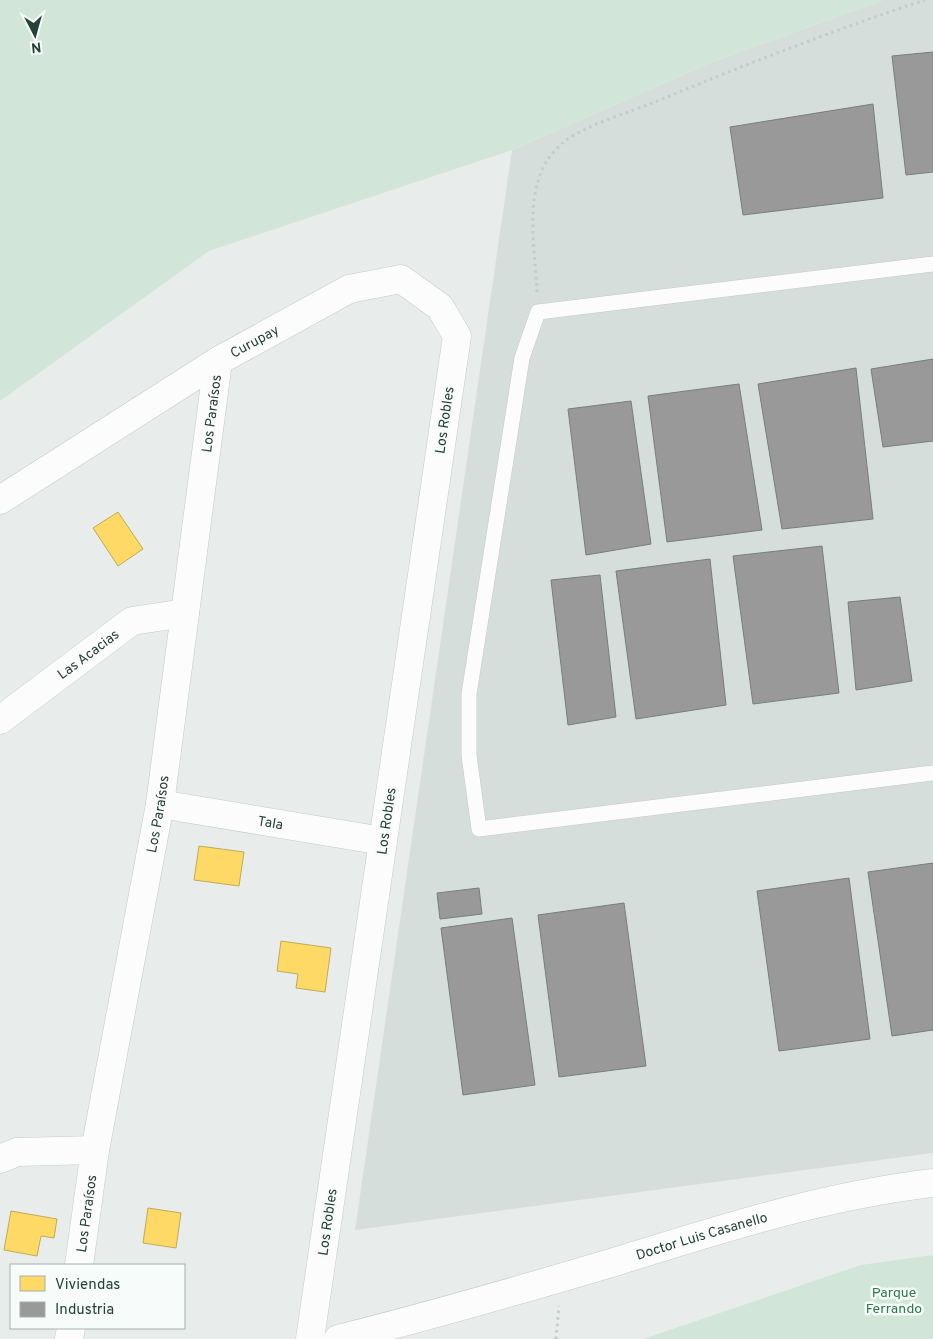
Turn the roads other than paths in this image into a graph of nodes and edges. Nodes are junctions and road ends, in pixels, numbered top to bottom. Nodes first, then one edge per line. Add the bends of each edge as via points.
1 (933, 264) edge
2 (440, 307) joint
3 (218, 361) junction
4 (0, 500) edge
5 (185, 613) junction
6 (0, 720) edge
7 (933, 773) edge
8 (160, 804) junction
9 (383, 841) junction
10 (96, 1150) junction
11 (0, 1159) edge
12 (933, 1183) edge
13 (79, 1264) edge
14 (472, 1305) junction
15 (310, 1339) edge
16 (338, 1339) edge
17 (415, 1339) edge

1 - 7 lane via 538,312 522,358 469,694 469,755 479,829
2 - 3 street, Curupay via 401,279 350,289
2 - 9 street, Los Robles via 457,336
3 - 4 street, Curupay
3 - 5 street, Los Paraísos
5 - 6 street, Las Acacias via 132,621
5 - 8 street, Los Paraísos
8 - 9 street, Tala
8 - 10 street, Los Paraísos
9 - 15 street, Los Robles
10 - 11 street via 17,1152
10 - 13 street, Los Paraísos
12 - 14 street, Doctor Luis Casanello via 893,1188 768,1215
14 - 16 street, Doctor Luis Casanello
14 - 17 street, Doctor Luis Casanello

